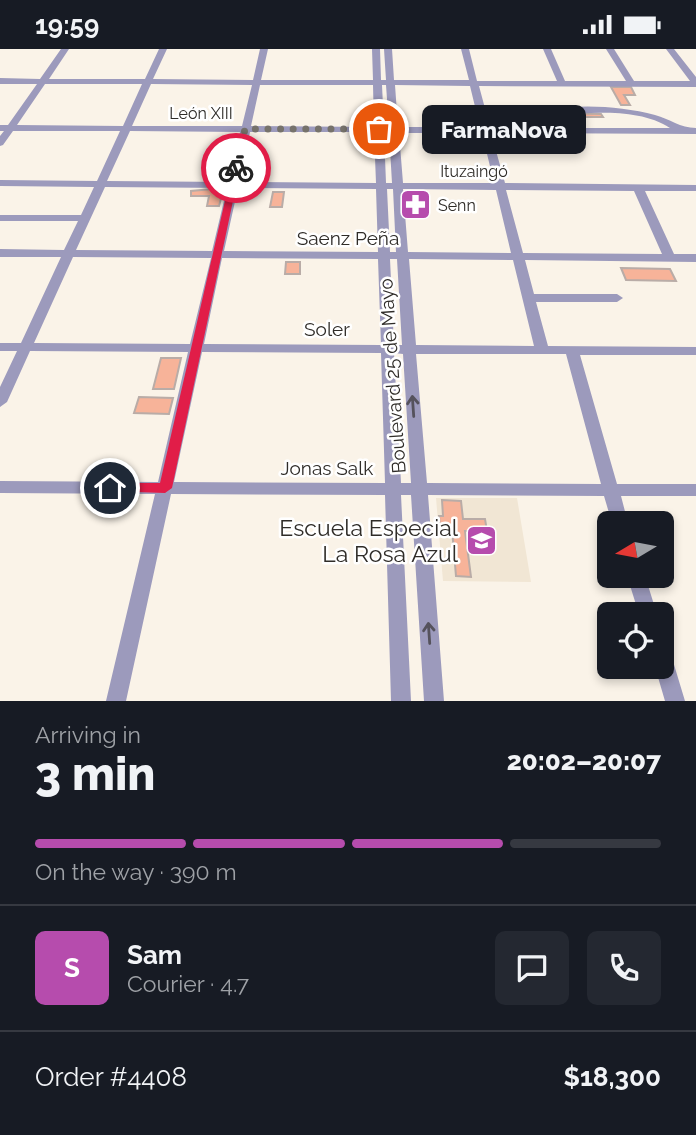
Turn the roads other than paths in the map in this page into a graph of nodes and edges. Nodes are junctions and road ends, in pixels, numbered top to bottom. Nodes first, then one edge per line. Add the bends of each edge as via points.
1 (65, 49) edge
2 (163, 49) edge
3 (264, 49) edge
4 (376, 49) edge
5 (388, 49) edge
6 (465, 49) edge
7 (547, 49) edge
8 (610, 49) edge
9 (670, 49) edge
10 (0, 81) edge
11 (43, 81) junction
12 (148, 82) junction
13 (256, 82) junction
14 (384, 82) junction
15 (473, 83) junction
16 (562, 83) junction
17 (631, 83) junction
18 (696, 84) edge
19 (5, 128) edge
20 (126, 128) junction
21 (245, 129) junction
22 (386, 129) junction
23 (485, 130) junction
24 (557, 130) junction
25 (681, 130) junction
26 (696, 131) edge
27 (0, 143) edge
28 (0, 183) edge
29 (101, 183) junction
30 (233, 184) junction
31 (381, 186) junction
32 (398, 186) junction
33 (499, 187) junction
34 (638, 188) junction
35 (696, 188) edge
36 (0, 218) edge
37 (85, 218) junction
38 (0, 254) edge
39 (68, 254) junction
40 (217, 255) junction
41 (384, 256) junction
42 (403, 256) junction
43 (518, 256) junction
44 (670, 258) junction
45 (696, 258) edge
46 (529, 298) junction
47 (617, 298) dead end
48 (0, 347) edge
49 (26, 347) junction
50 (196, 348) junction
51 (388, 349) junction
52 (409, 349) junction
53 (542, 350) junction
54 (572, 350) junction
55 (696, 351) edge
56 (0, 402) edge
57 (0, 487) edge
58 (165, 488) junction
59 (393, 489) junction
60 (419, 489) junction
61 (610, 490) junction
62 (696, 490) edge
63 (616, 511) edge
64 (668, 679) edge
65 (116, 701) edge
66 (401, 701) edge
67 (434, 701) edge
68 (675, 701) edge

1 - 11 street
2 - 12 street
3 - 13 street
4 - 14 street, Boulevard 25 de Mayo
5 - 14 street, Boulevard 25 de Mayo
6 - 15 street
7 - 16 street
8 - 17 street
9 - 18 street
10 - 11 street
11 - 12 street
11 - 19 street
12 - 13 street
12 - 20 street
13 - 14 street
13 - 21 street
14 - 15 street
14 - 22 street, Boulevard 25 de Mayo
15 - 16 street
15 - 23 street
16 - 17 street
17 - 18 street
19 - 20 street, León XIII
19 - 27 street
20 - 21 street, León XIII
20 - 29 street
21 - 22 street, León XIII
21 - 30 street
22 - 23 street, León XIII
22 - 31 street, Boulevard 25 de Mayo
22 - 32 street, Boulevard 25 de Mayo
23 - 24 street, León XIII
23 - 33 street
24 - 25 street, León XIII
24 - 25 street via 554,113 606,111 651,117
25 - 26 street, León XIII
28 - 29 street, Ituzaingó
29 - 30 street, Ituzaingó
29 - 37 street
30 - 31 street, Ituzaingó
30 - 40 street
31 - 32 street, Ituzaingó
31 - 41 street, Boulevard 25 de Mayo
32 - 33 street, Ituzaingó
32 - 42 street, Boulevard 25 de Mayo
33 - 34 street, Ituzaingó
33 - 43 street
34 - 35 street, Ituzaingó
34 - 44 street
36 - 37 street
37 - 39 street
38 - 39 street, Saenz Peña
39 - 40 street, Saenz Peña
39 - 49 street
40 - 41 street, Saenz Peña
40 - 50 street
41 - 42 street, Saenz Peña
41 - 51 street, Boulevard 25 de Mayo
42 - 43 street, Saenz Peña
42 - 52 street, Boulevard 25 de Mayo
43 - 44 street, Saenz Peña
43 - 46 street
44 - 45 street, Saenz Peña
46 - 47 street
46 - 53 street
48 - 49 street, Soler
49 - 50 street, Soler
49 - 56 street
50 - 51 street, Soler
50 - 58 street
51 - 52 street, Soler
51 - 59 street, Boulevard 25 de Mayo
52 - 53 street, Soler
60 -> 52 street, Boulevard 25 de Mayo
53 - 54 street, Soler
54 - 55 street, Soler
54 - 61 street
57 - 58 street, Jonas Salk
58 - 59 street, Jonas Salk
58 - 65 street
59 - 60 street, Jonas Salk
59 - 66 street, Boulevard 25 de Mayo
60 - 61 street, Jonas Salk
67 -> 60 street, Boulevard 25 de Mayo
61 - 62 street, Jonas Salk
61 - 63 street
64 - 68 street

